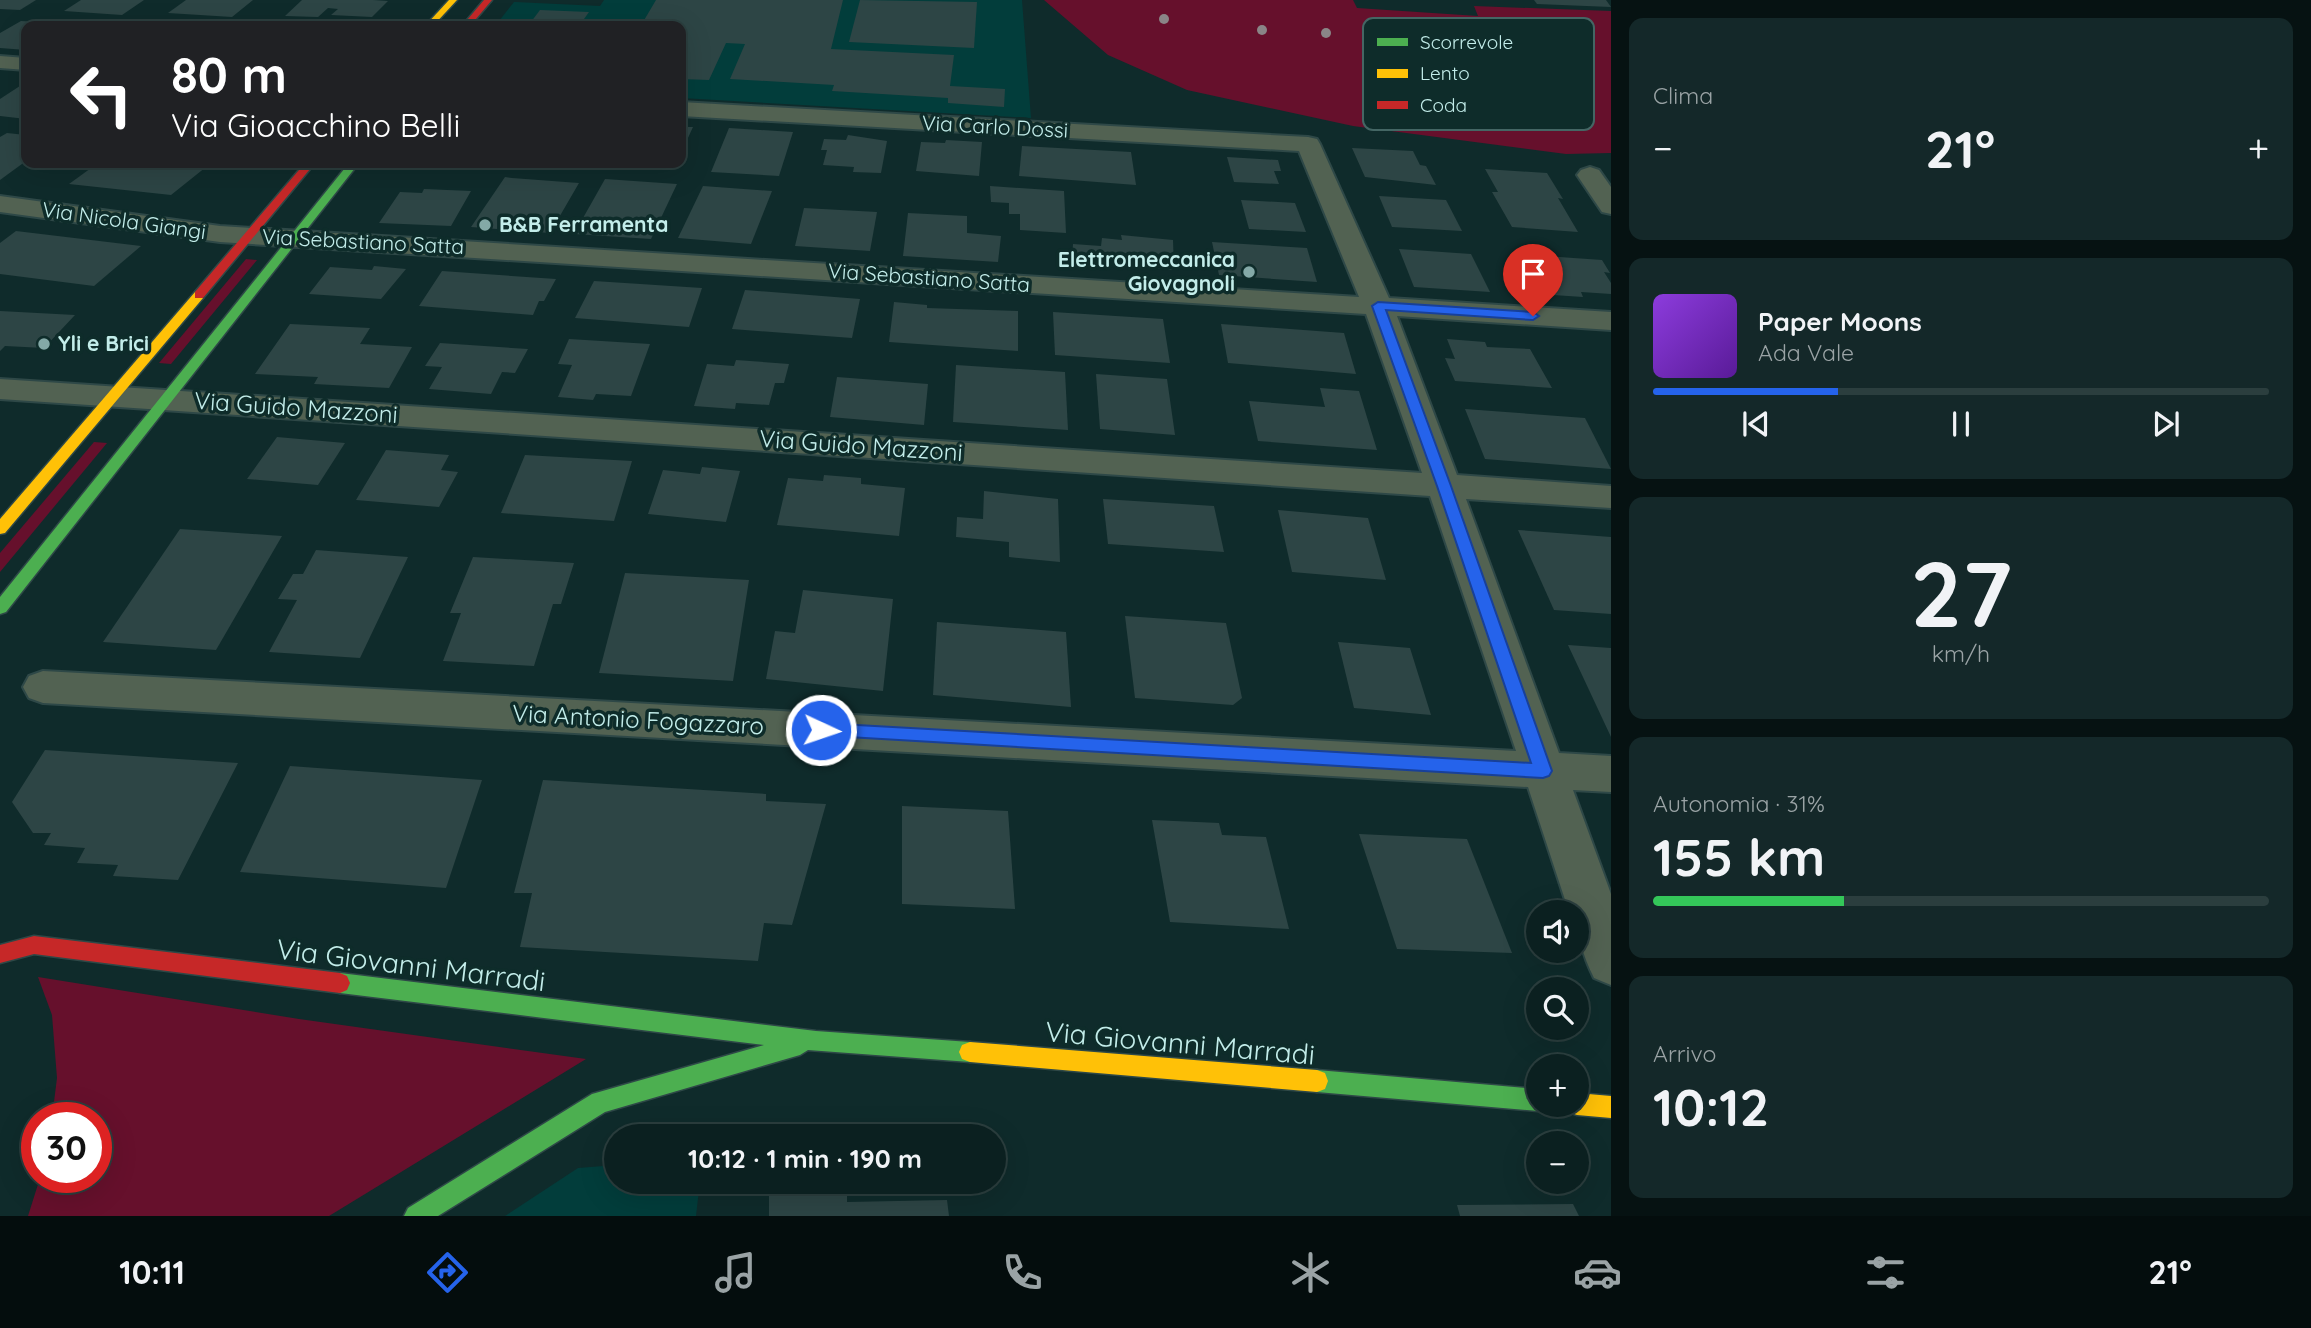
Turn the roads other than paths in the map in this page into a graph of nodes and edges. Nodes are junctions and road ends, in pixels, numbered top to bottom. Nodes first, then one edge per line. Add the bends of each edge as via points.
1 (453, 0) edge
2 (488, 0) edge
3 (434, 21) edge
4 (470, 21) edge
5 (0, 62) edge
6 (21, 64) edge
7 (686, 109) edge
8 (306, 168) edge
9 (350, 168) edge
10 (1590, 175) dead end
11 (0, 204) edge
12 (1611, 206) edge
13 (247, 235) junction
14 (293, 238) junction
15 (1378, 306) junction
16 (1611, 321) edge
17 (0, 389) edge
18 (111, 396) junction
19 (165, 400) junction
20 (1444, 486) junction
21 (1611, 498) edge
22 (0, 528) edge
23 (0, 608) edge
24 (43, 687) dead end
25 (1543, 771) junction
26 (1611, 774) edge
27 (0, 954) edge
28 (1611, 962) edge
29 (816, 1041) junction
30 (1526, 1099) edge
31 (1589, 1105) edge
32 (1611, 1107) edge
33 (416, 1216) edge

1 - 3 street
2 - 4 street
5 - 6 street
7 - 15 street, Via Carlo Dossi via 1308,144
8 - 13 street
9 - 14 street
10 - 12 street
11 - 13 street, Via Nicola Giangi
13 - 14 street, Via Sebastiano Satta
13 - 18 street
14 - 15 street, Via Sebastiano Satta
14 - 19 street
15 - 16 street, Via Sebastiano Satta
15 - 20 street
17 - 18 street, Via Guido Mazzoni
18 - 19 street, Via Guido Mazzoni
18 - 22 street
19 - 20 street, Via Guido Mazzoni
19 - 23 street
20 - 21 street, Via Guido Mazzoni
20 - 25 street
24 - 25 street, Via Antonio Fogazzaro
25 - 26 street, Via Antonio Fogazzaro
25 - 28 street
27 - 29 street, Via Giovanni Marradi via 34,945
29 - 30 street, Via Giovanni Marradi
29 - 33 street, Via Giovanni Marradi via 600,1102
31 - 32 street

